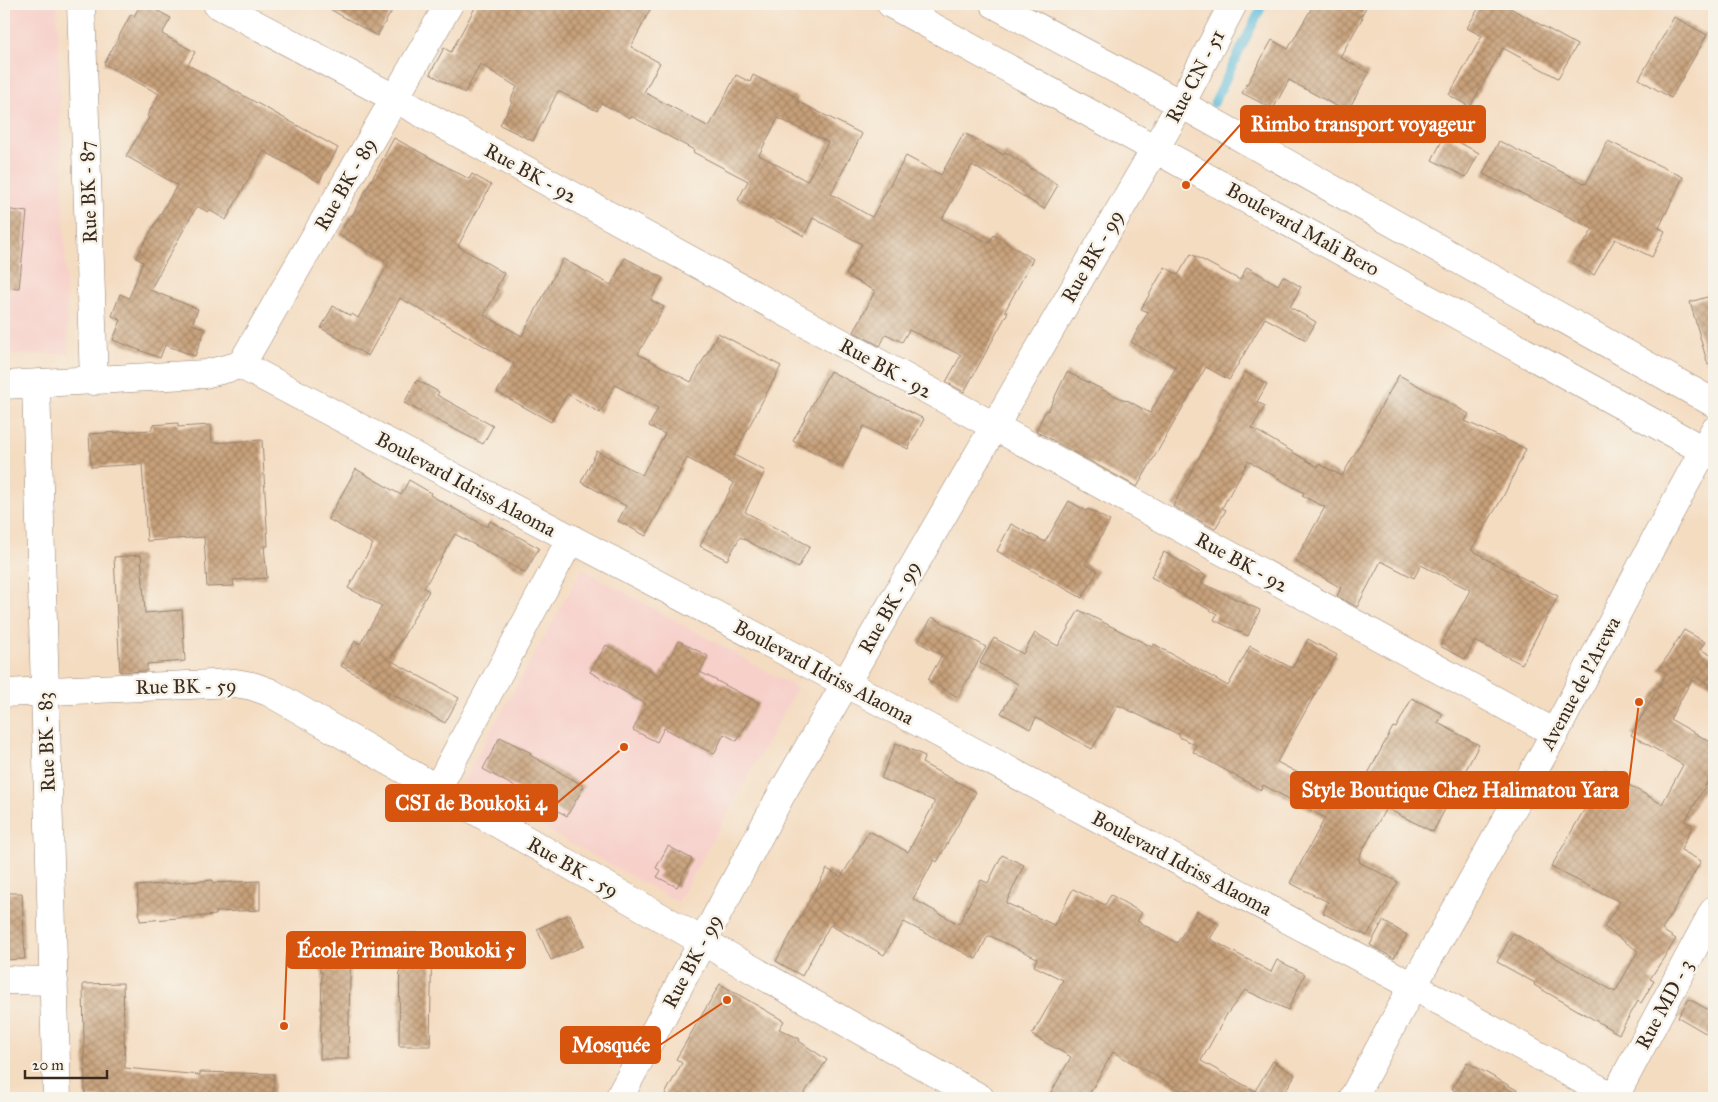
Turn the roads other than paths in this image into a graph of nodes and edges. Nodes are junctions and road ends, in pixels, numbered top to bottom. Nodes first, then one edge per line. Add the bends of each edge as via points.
1 (81, 4) edge
2 (217, 4) edge
3 (449, 4) edge
4 (891, 4) edge
5 (994, 4) edge
6 (1233, 4) edge
7 (394, 98) junction
8 (1181, 104) junction
9 (1155, 148) junction
10 (241, 365) junction
11 (94, 381) junction
12 (4, 385) edge
13 (36, 385) junction
14 (1714, 404) edge
15 (994, 426) junction
16 (1711, 445) edge
17 (571, 538) junction
18 (845, 682) junction
19 (45, 691) junction
20 (4, 693) edge
21 (1555, 732) junction
22 (437, 789) junction
23 (1714, 910) edge
24 (702, 941) junction
25 (4, 980) edge
26 (54, 981) junction
27 (1413, 986) junction
28 (971, 1096) edge
29 (57, 1098) edge
30 (620, 1098) edge
31 (1353, 1098) edge
32 (1614, 1098) edge

1 - 11 street, Rue BK - 87
2 - 7 street, Rue BK - 92
3 - 7 street, Rue BK - 89
4 - 9 street, Boulevard Mali Bero
5 - 8 street
6 - 8 street, Rue CN - 51
7 - 10 street, Rue BK - 89
7 - 15 street, Rue BK - 92
8 - 9 street, Rue CN - 51
8 - 14 street
9 - 15 street, Rue BK - 99
9 - 16 street, Boulevard Mali Bero
10 - 11 street via 205,374
10 - 17 street, Boulevard Idriss Alaoma
11 - 13 street
12 - 13 street
13 - 19 street, Rue BK - 83
15 - 18 street, Rue BK - 99
15 - 21 street, Rue BK - 92
16 - 21 street, Avenue de l'Arewa
17 - 18 street, Boulevard Idriss Alaoma
17 - 22 street
18 - 24 street, Rue BK - 99
18 - 27 street, Boulevard Idriss Alaoma
19 - 20 street, Rue BK - 59
19 - 22 street, Rue BK - 59 via 235,683 252,686 269,692
19 - 26 street, Rue BK - 83
21 - 27 street, Avenue de l'Arewa
22 - 24 street, Rue BK - 59
23 - 32 street, Rue MD - 3
24 - 28 street, Rue BK - 59
24 - 30 street, Rue BK - 99
25 - 26 street
26 - 29 street, Rue BK - 83
27 - 31 street, Avenue de l'Arewa
27 - 32 street, Boulevard Idriss Alaoma

